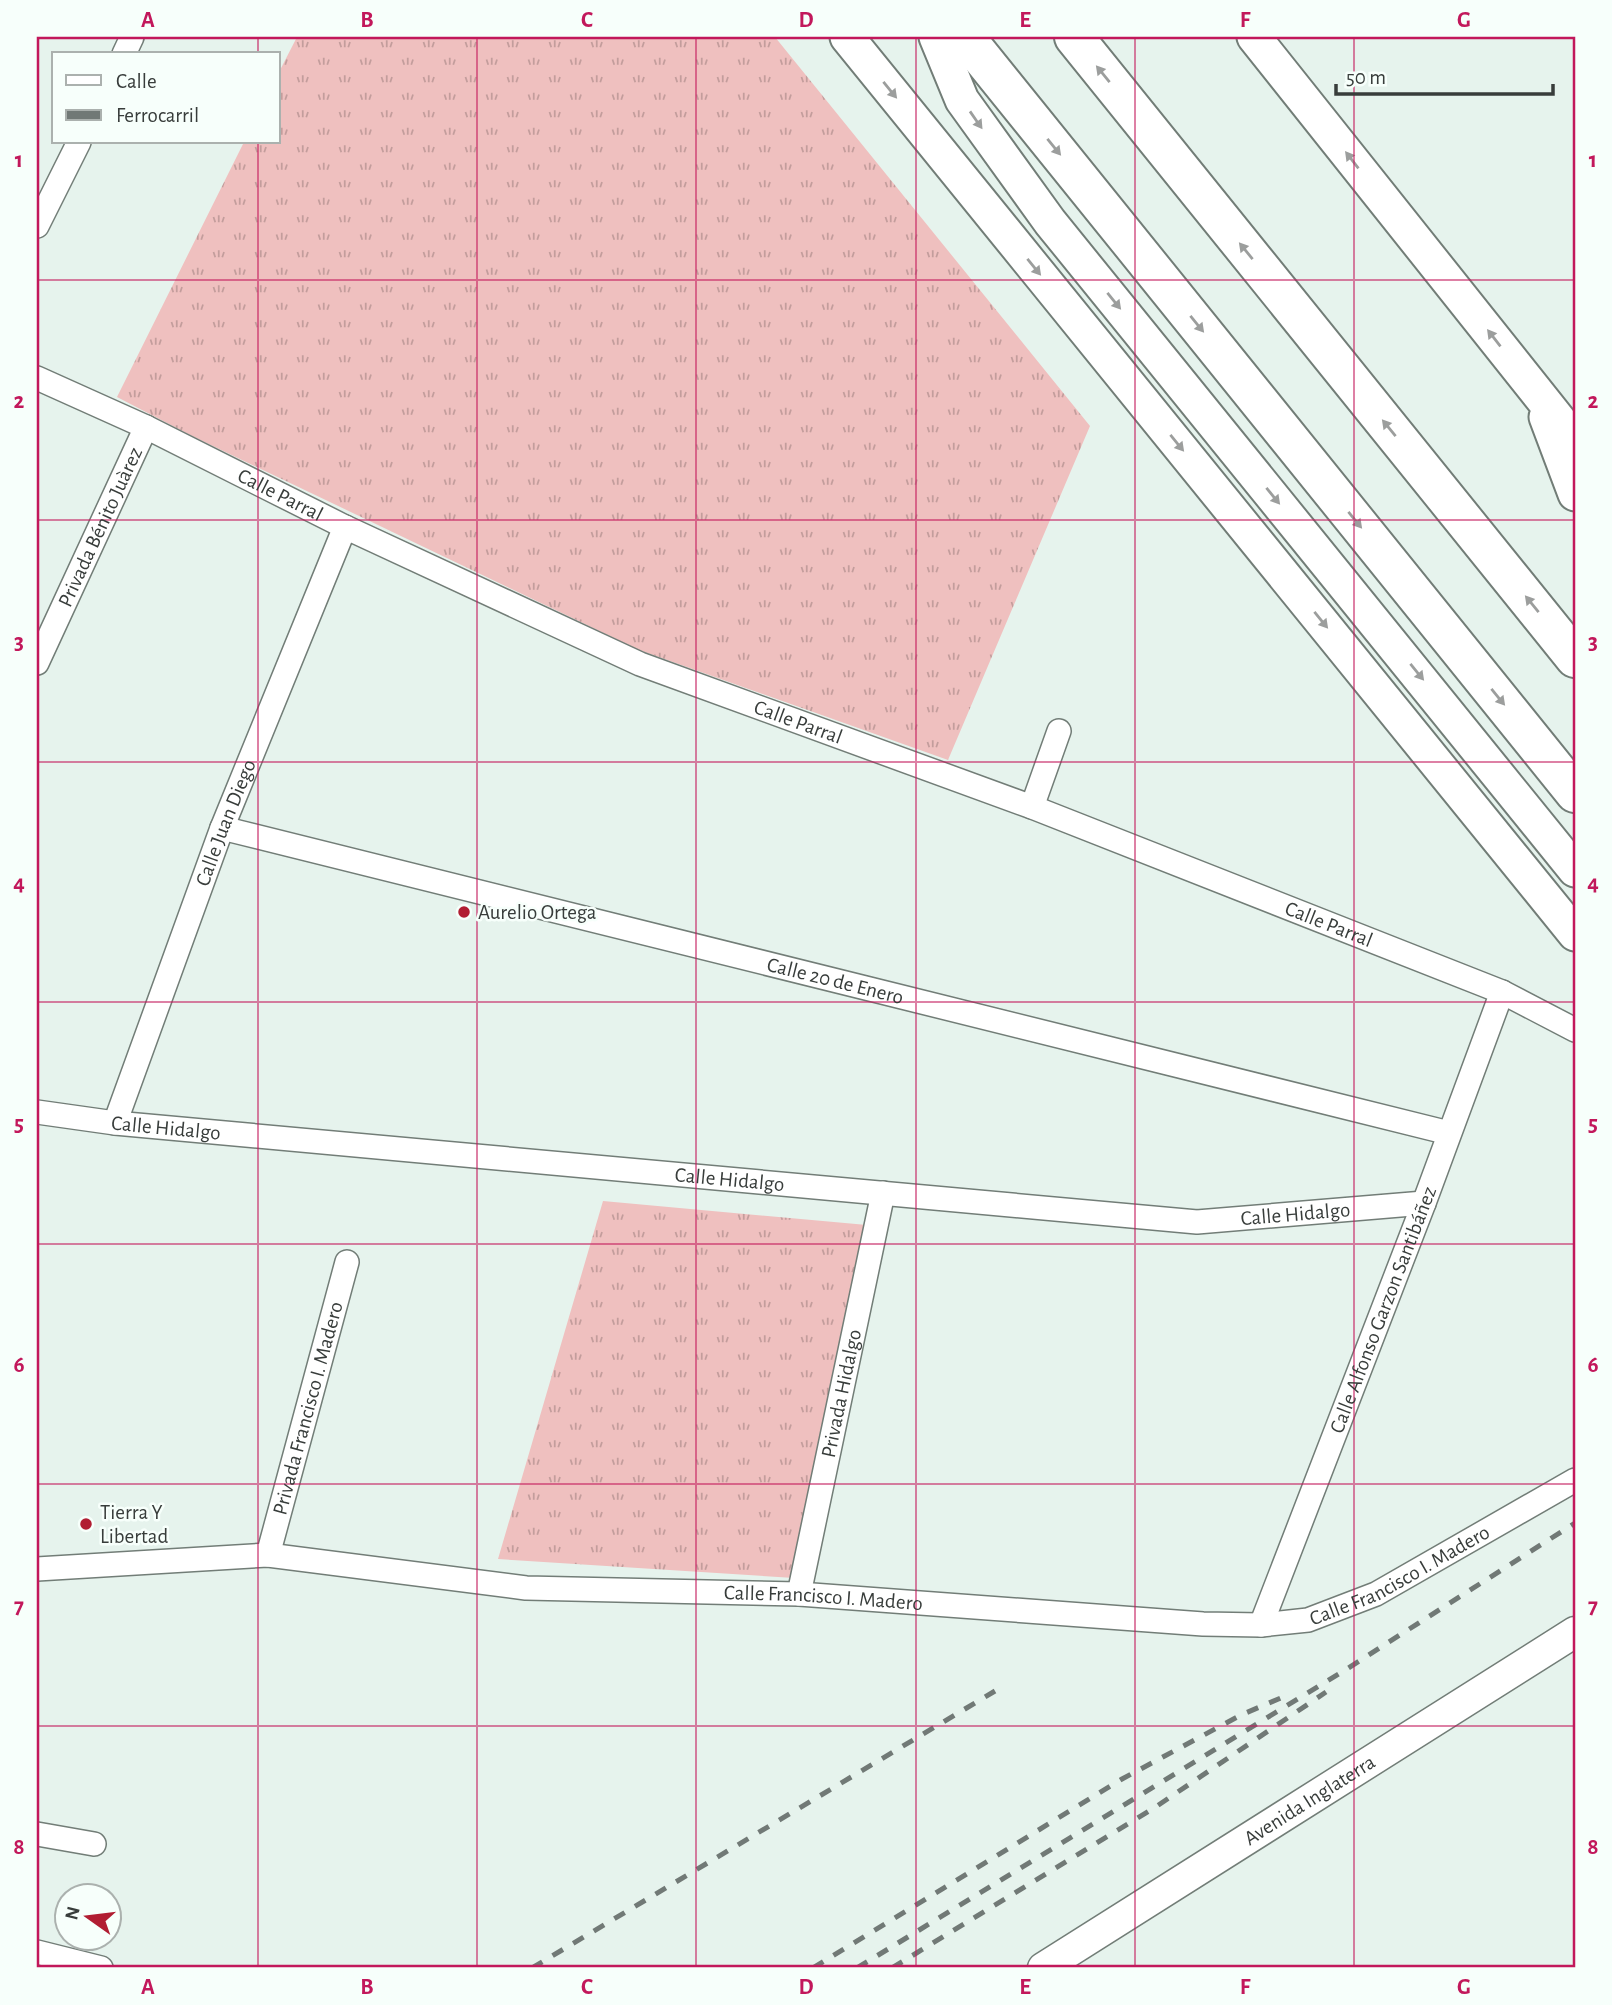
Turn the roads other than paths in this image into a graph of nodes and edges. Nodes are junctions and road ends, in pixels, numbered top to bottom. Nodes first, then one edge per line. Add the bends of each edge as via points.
1 (847, 37) edge
2 (936, 37) edge
3 (965, 37) edge
4 (1073, 37) edge
5 (1254, 37) edge
6 (78, 144) edge
7 (37, 226) edge
8 (37, 378) edge
9 (1536, 392) junction
10 (1201, 408) junction
11 (146, 427) junction
12 (1575, 440) edge
13 (1575, 494) edge
14 (345, 527) junction
15 (1274, 562) junction
16 (1575, 658) edge
17 (37, 663) edge
18 (1059, 731) dead end
19 (1575, 793) edge
20 (1032, 807) junction
21 (222, 828) junction
22 (1575, 870) edge
23 (1575, 934) edge
24 (1502, 992) junction
25 (1575, 1030) edge
26 (37, 1112) edge
27 (115, 1123) junction
28 (1450, 1133) junction
29 (883, 1193) junction
30 (1424, 1203) junction
31 (347, 1262) dead end
32 (1575, 1480) edge
33 (268, 1555) junction
34 (37, 1569) edge
35 (799, 1594) junction
36 (1261, 1625) junction
37 (1575, 1632) edge
38 (37, 1834) edge
39 (94, 1844) dead end
40 (37, 1952) edge
41 (101, 1968) edge
42 (1043, 1968) edge

1 -> 15 main road
2 -> 10 main road via 962,100 1042,211
3 -> 19 highway
16 -> 4 highway
9 -> 5 main road
6 - 7 street
8 - 11 street, Calle Parral
9 - 12 main road
9 - 13 main road
10 - 15 main road
10 -> 22 main road
11 - 14 street, Calle Parral
11 - 17 street, Privada Bénito Juàrez
14 - 20 street, Calle Parral via 640,664
14 - 21 street, Calle Juan Diego
15 -> 23 main road
18 - 20 street
20 - 24 street, Calle Parral
21 - 27 street, Calle Juan Diego
21 - 28 street, Calle 20 de Enero
24 - 25 street, Calle Parral
24 - 28 street, Calle Alfonso Garzon Santibáñez
26 - 27 street, Calle Hidalgo
27 - 29 street, Calle Hidalgo
28 - 30 street, Calle Alfonso Garzon Santibáñez
29 - 30 street, Calle Hidalgo via 1197,1222
29 - 35 street, Privada Hidalgo
30 - 36 street, Calle Alfonso Garzon Santibáñez
31 - 33 street, Privada Francisco I. Madero
32 - 36 street, Calle Francisco I. Madero via 1376,1594 1308,1620
33 - 34 street, Calle Francisco I. Madero
33 - 35 street, Calle Francisco I. Madero via 526,1588
35 - 36 street, Calle Francisco I. Madero via 1203,1625
37 - 42 street, Avenida Inglaterra
38 - 39 street
40 - 41 street

